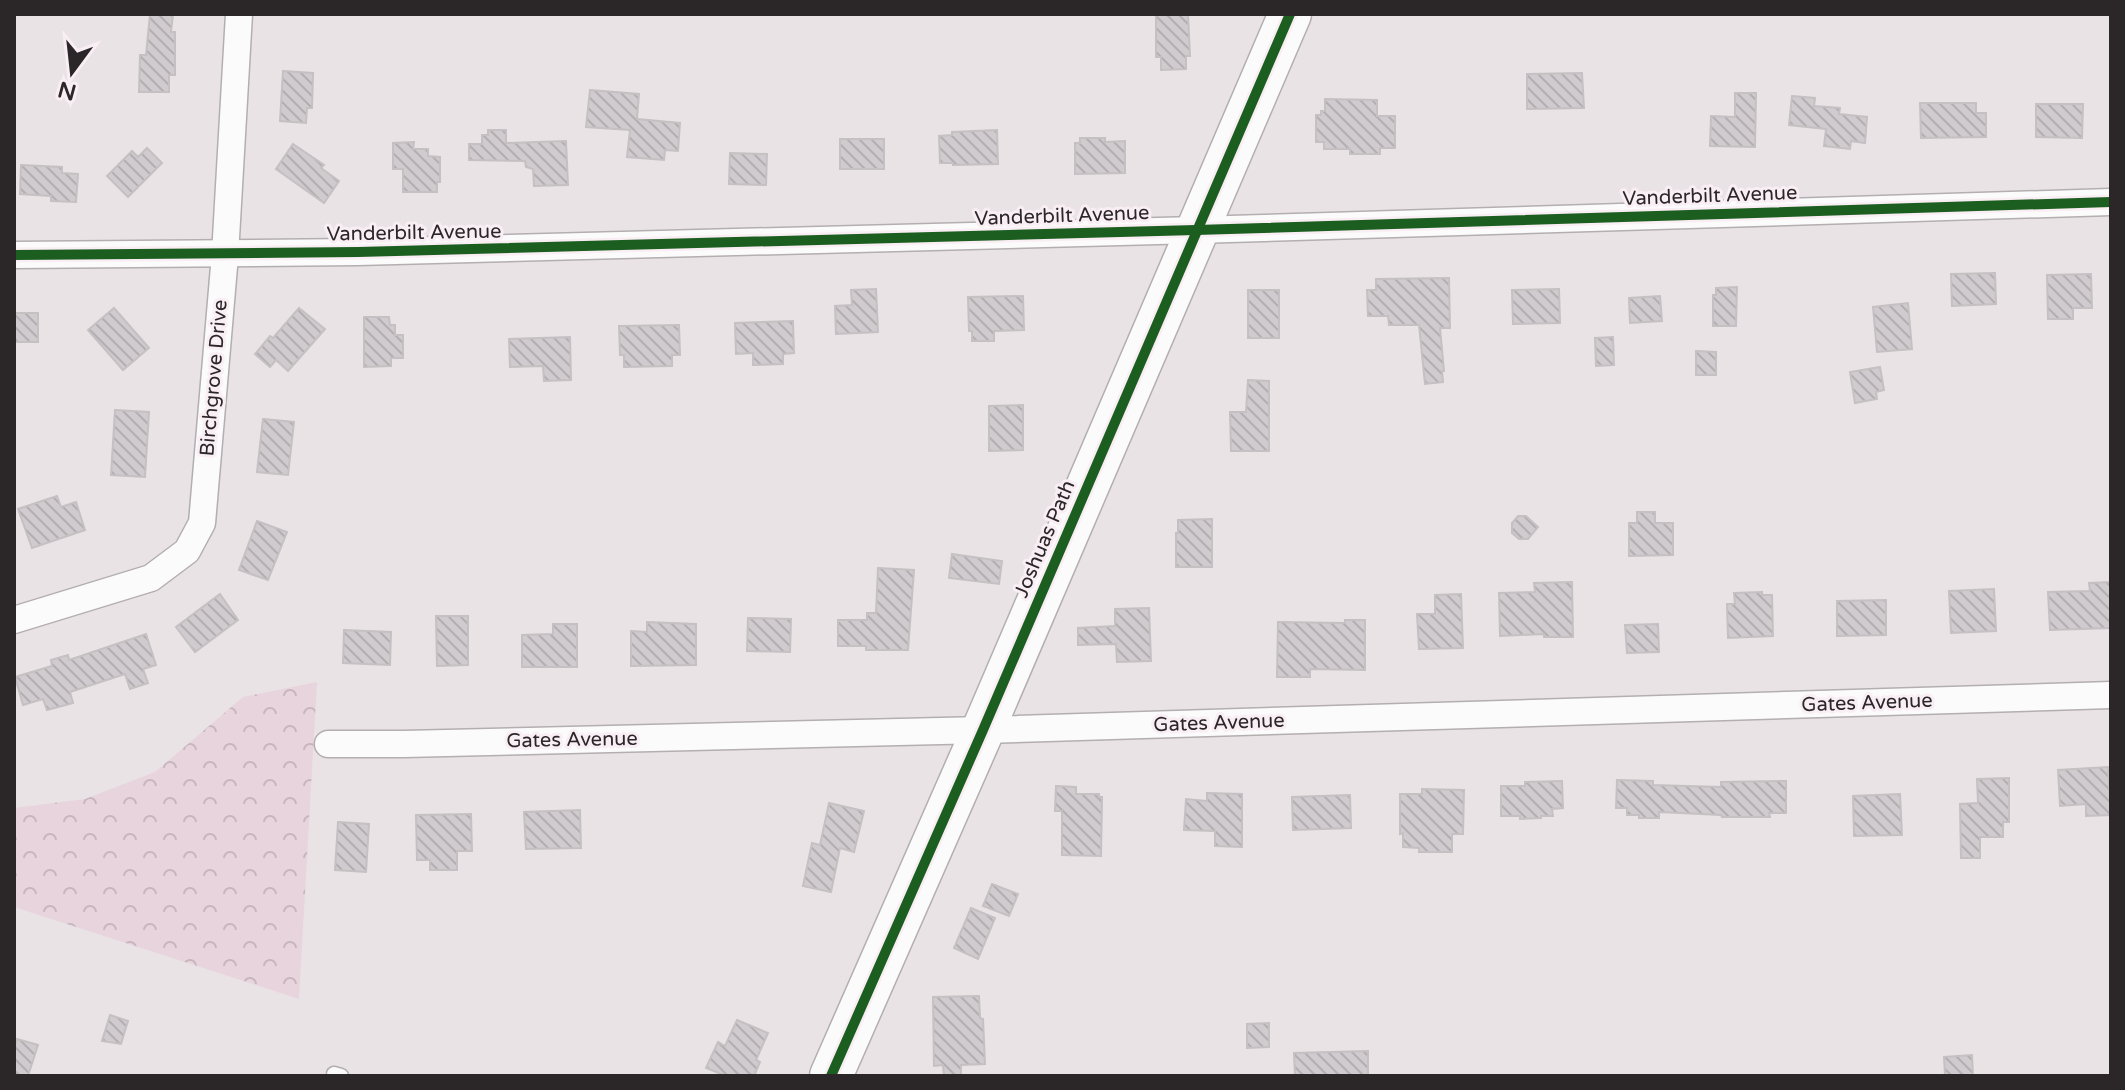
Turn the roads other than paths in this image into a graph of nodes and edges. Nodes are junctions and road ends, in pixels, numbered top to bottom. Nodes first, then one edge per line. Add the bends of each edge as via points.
1 (239, 14) edge
2 (1290, 14) edge
3 (2111, 202) edge
4 (1196, 230) junction
5 (14, 255) edge
6 (225, 255) junction
7 (14, 620) edge
8 (2111, 695) edge
9 (983, 730) junction
10 (328, 744) dead end
11 (831, 1076) edge

1 - 6 street, Birchgrove Drive
2 - 4 main road, Joshuas Path
3 - 4 street, Vanderbilt Avenue
4 - 6 street, Vanderbilt Avenue
4 - 9 main road, Joshuas Path
5 - 6 street, Vanderbilt Avenue
6 - 7 street, Birchgrove Drive via 202,523 187,551 151,578
8 - 9 street, Gates Avenue
9 - 10 street, Gates Avenue
9 - 11 main road, Joshuas Path

